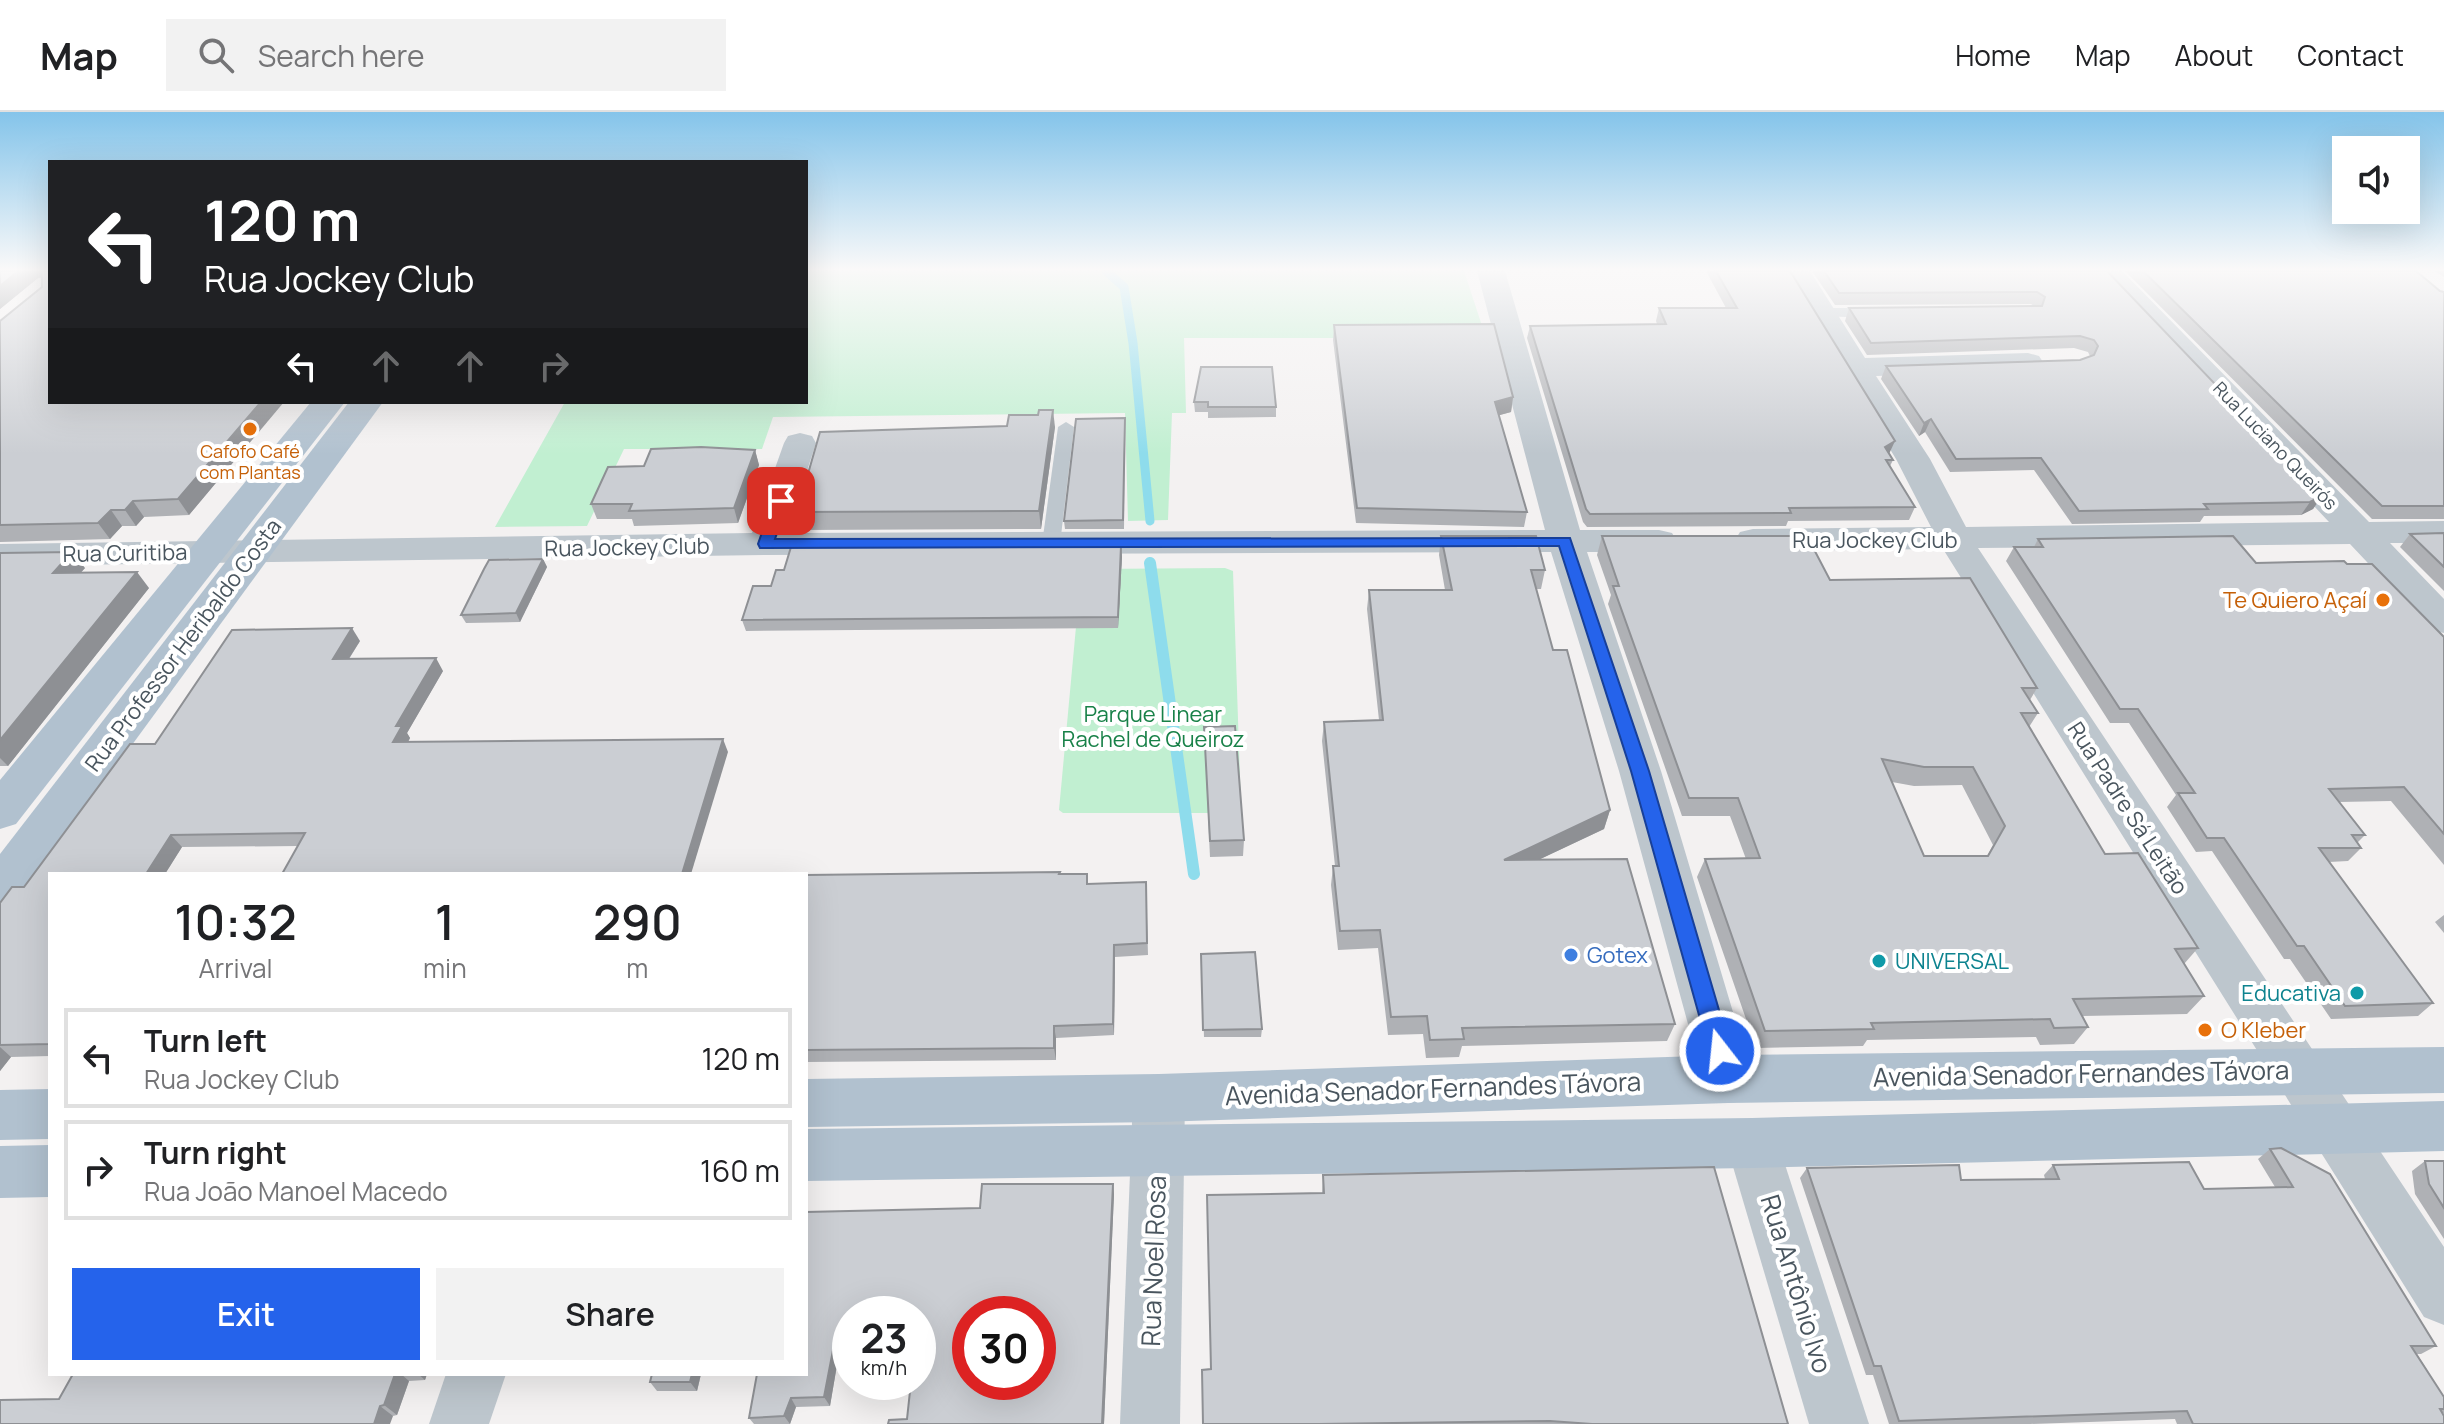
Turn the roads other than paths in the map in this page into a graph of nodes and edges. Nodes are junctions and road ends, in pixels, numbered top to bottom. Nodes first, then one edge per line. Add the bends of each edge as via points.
1 (1508, 332) edge
2 (1834, 332) edge
3 (2166, 332) edge
4 (2059, 361) edge
5 (1857, 367) junction
6 (343, 407) edge
7 (1066, 427) dead end
8 (800, 443) dead end
9 (2359, 532) junction
10 (2444, 532) edge
11 (1955, 540) junction
12 (1565, 541) junction
13 (766, 544) junction
14 (1051, 544) junction
15 (208, 551) junction
16 (251, 553) junction
17 (0, 555) edge
18 (2444, 621) edge
19 (0, 812) edge
20 (0, 889) edge
21 (2444, 1070) edge
22 (2297, 1071) junction
23 (1728, 1079) junction
24 (808, 1103) edge
25 (48, 1114) edge
26 (0, 1115) edge
27 (1158, 1124) junction
28 (2335, 1126) junction
29 (2444, 1126) edge
30 (1752, 1143) junction
31 (808, 1155) edge
32 (48, 1171) edge
33 (0, 1172) edge
34 (2444, 1297) edge
35 (475, 1376) edge
36 (459, 1424) edge
37 (1150, 1424) edge
38 (1839, 1424) edge

1 - 12 street
2 - 5 street, Rua Padre Sá Leitão
3 - 9 street, Rua Luciano Queirós
4 - 5 street
5 - 11 street, Rua Padre Sá Leitão
6 - 15 main road, Rua Professor Heribaldo Costa
6 - 16 main road, Rua Professor Heribaldo Costa
7 - 14 lane
8 - 13 street
9 - 10 street, Rua Jockey Club
9 - 11 street, Rua Jockey Club
9 - 18 street, Rua Luciano Queirós
11 - 12 street, Rua Jockey Club
11 - 22 street, Rua Padre Sá Leitão
12 - 14 street, Rua Jockey Club
12 - 23 street via 1640,771
13 - 14 street, Rua Jockey Club
13 - 16 street, Rua Jockey Club
15 - 16 street, Rua Curitiba
15 - 17 street, Rua Curitiba
15 - 19 main road, Rua Professor Heribaldo Costa
16 - 20 main road, Rua Professor Heribaldo Costa
21 - 22 main road, Avenida Senador Fernandes Távora
22 - 23 main road, Avenida Senador Fernandes Távora
22 - 28 street, Rua Padre Sá Leitão
23 - 27 main road, Avenida Senador Fernandes Távora
24 - 27 main road, Avenida Senador Fernandes Távora
25 - 26 main road
27 - 30 main road, Avenida Senador Fernandes Távora
27 - 31 main road, Avenida Senador Fernandes Távora
27 - 37 street, Rua Noel Rosa
28 - 29 main road, Avenida Senador Fernandes Távora
28 - 30 main road, Avenida Senador Fernandes Távora
28 - 34 street, Rua Padre Sá Leitão
30 - 38 street, Rua Antônio Ivo
32 - 33 main road
35 - 36 street

